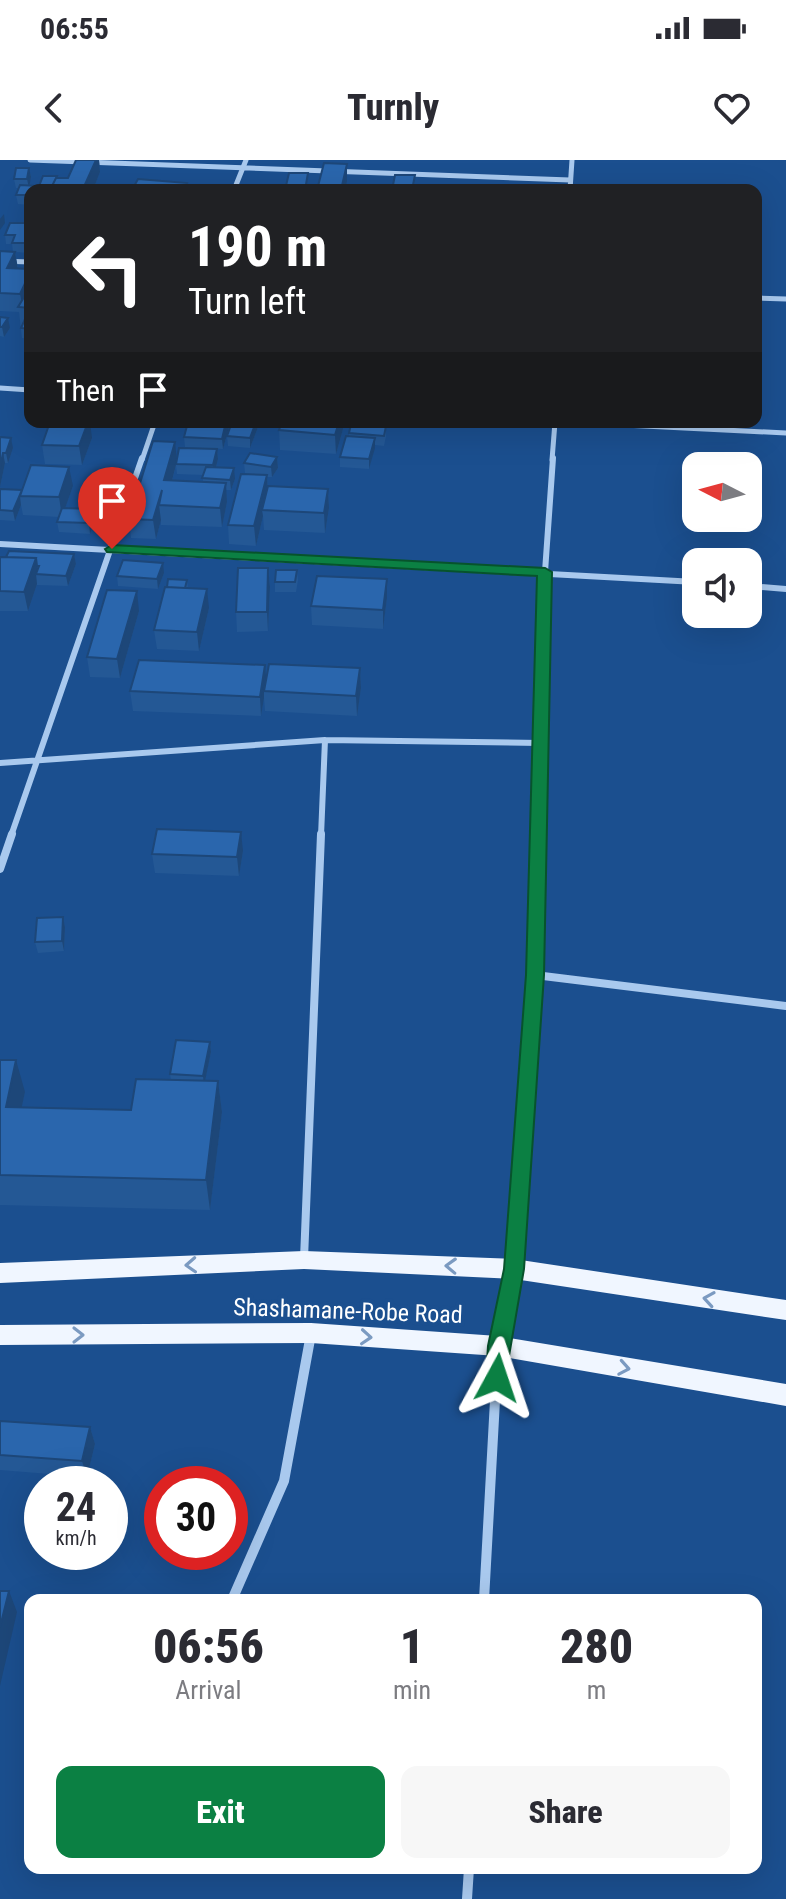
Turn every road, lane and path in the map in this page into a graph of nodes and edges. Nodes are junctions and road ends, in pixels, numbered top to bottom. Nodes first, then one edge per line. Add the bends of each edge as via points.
1 (30, 160) edge
2 (246, 160) edge
3 (572, 160) edge
4 (242, 170) junction
5 (570, 180) junction
6 (236, 184) edge
7 (570, 184) edge
8 (0, 261) edge
9 (24, 262) edge
10 (762, 298) edge
11 (786, 299) edge
12 (0, 388) edge
13 (24, 390) edge
14 (153, 428) edge
15 (555, 428) edge
16 (685, 428) edge
17 (786, 433) edge
18 (0, 544) edge
19 (112, 549) junction
20 (545, 572) junction
21 (682, 581) edge
22 (762, 587) edge
23 (786, 589) edge
24 (325, 740) junction
25 (540, 743) junction
26 (40, 759) junction
27 (0, 763) edge
28 (0, 869) edge
29 (535, 975) junction
30 (786, 1006) edge
31 (304, 1260) junction
32 (514, 1269) junction
33 (0, 1273) edge
34 (786, 1310) edge
35 (311, 1333) junction
36 (0, 1335) edge
37 (498, 1346) junction
38 (786, 1395) edge
39 (235, 1594) edge
40 (484, 1594) edge
41 (469, 1874) edge
42 (467, 1899) edge

1 - 4 street
2 - 4 street
3 - 5 street
4 - 5 street
4 - 6 street
5 - 7 street
8 - 9 street
10 - 11 street
12 - 13 street
14 - 19 street
15 - 20 street
16 - 17 street
18 - 19 street
19 - 20 street
19 - 26 street
20 - 21 street
20 - 25 street
22 - 23 street
24 - 25 street
24 - 26 street
24 - 31 street
25 - 29 street
26 - 27 street
26 - 28 street
29 - 30 street
29 - 32 street
32 -> 31 main road, Shashamane-Robe Road
31 -> 33 main road, Shashamane-Robe Road
34 -> 32 main road, Shashamane-Robe Road
32 - 37 street
36 -> 35 main road, Shashamane-Robe Road
35 -> 37 main road, Shashamane-Robe Road
35 - 39 street via 284,1481
37 -> 38 main road, Shashamane-Robe Road
37 - 40 street
41 - 42 street

